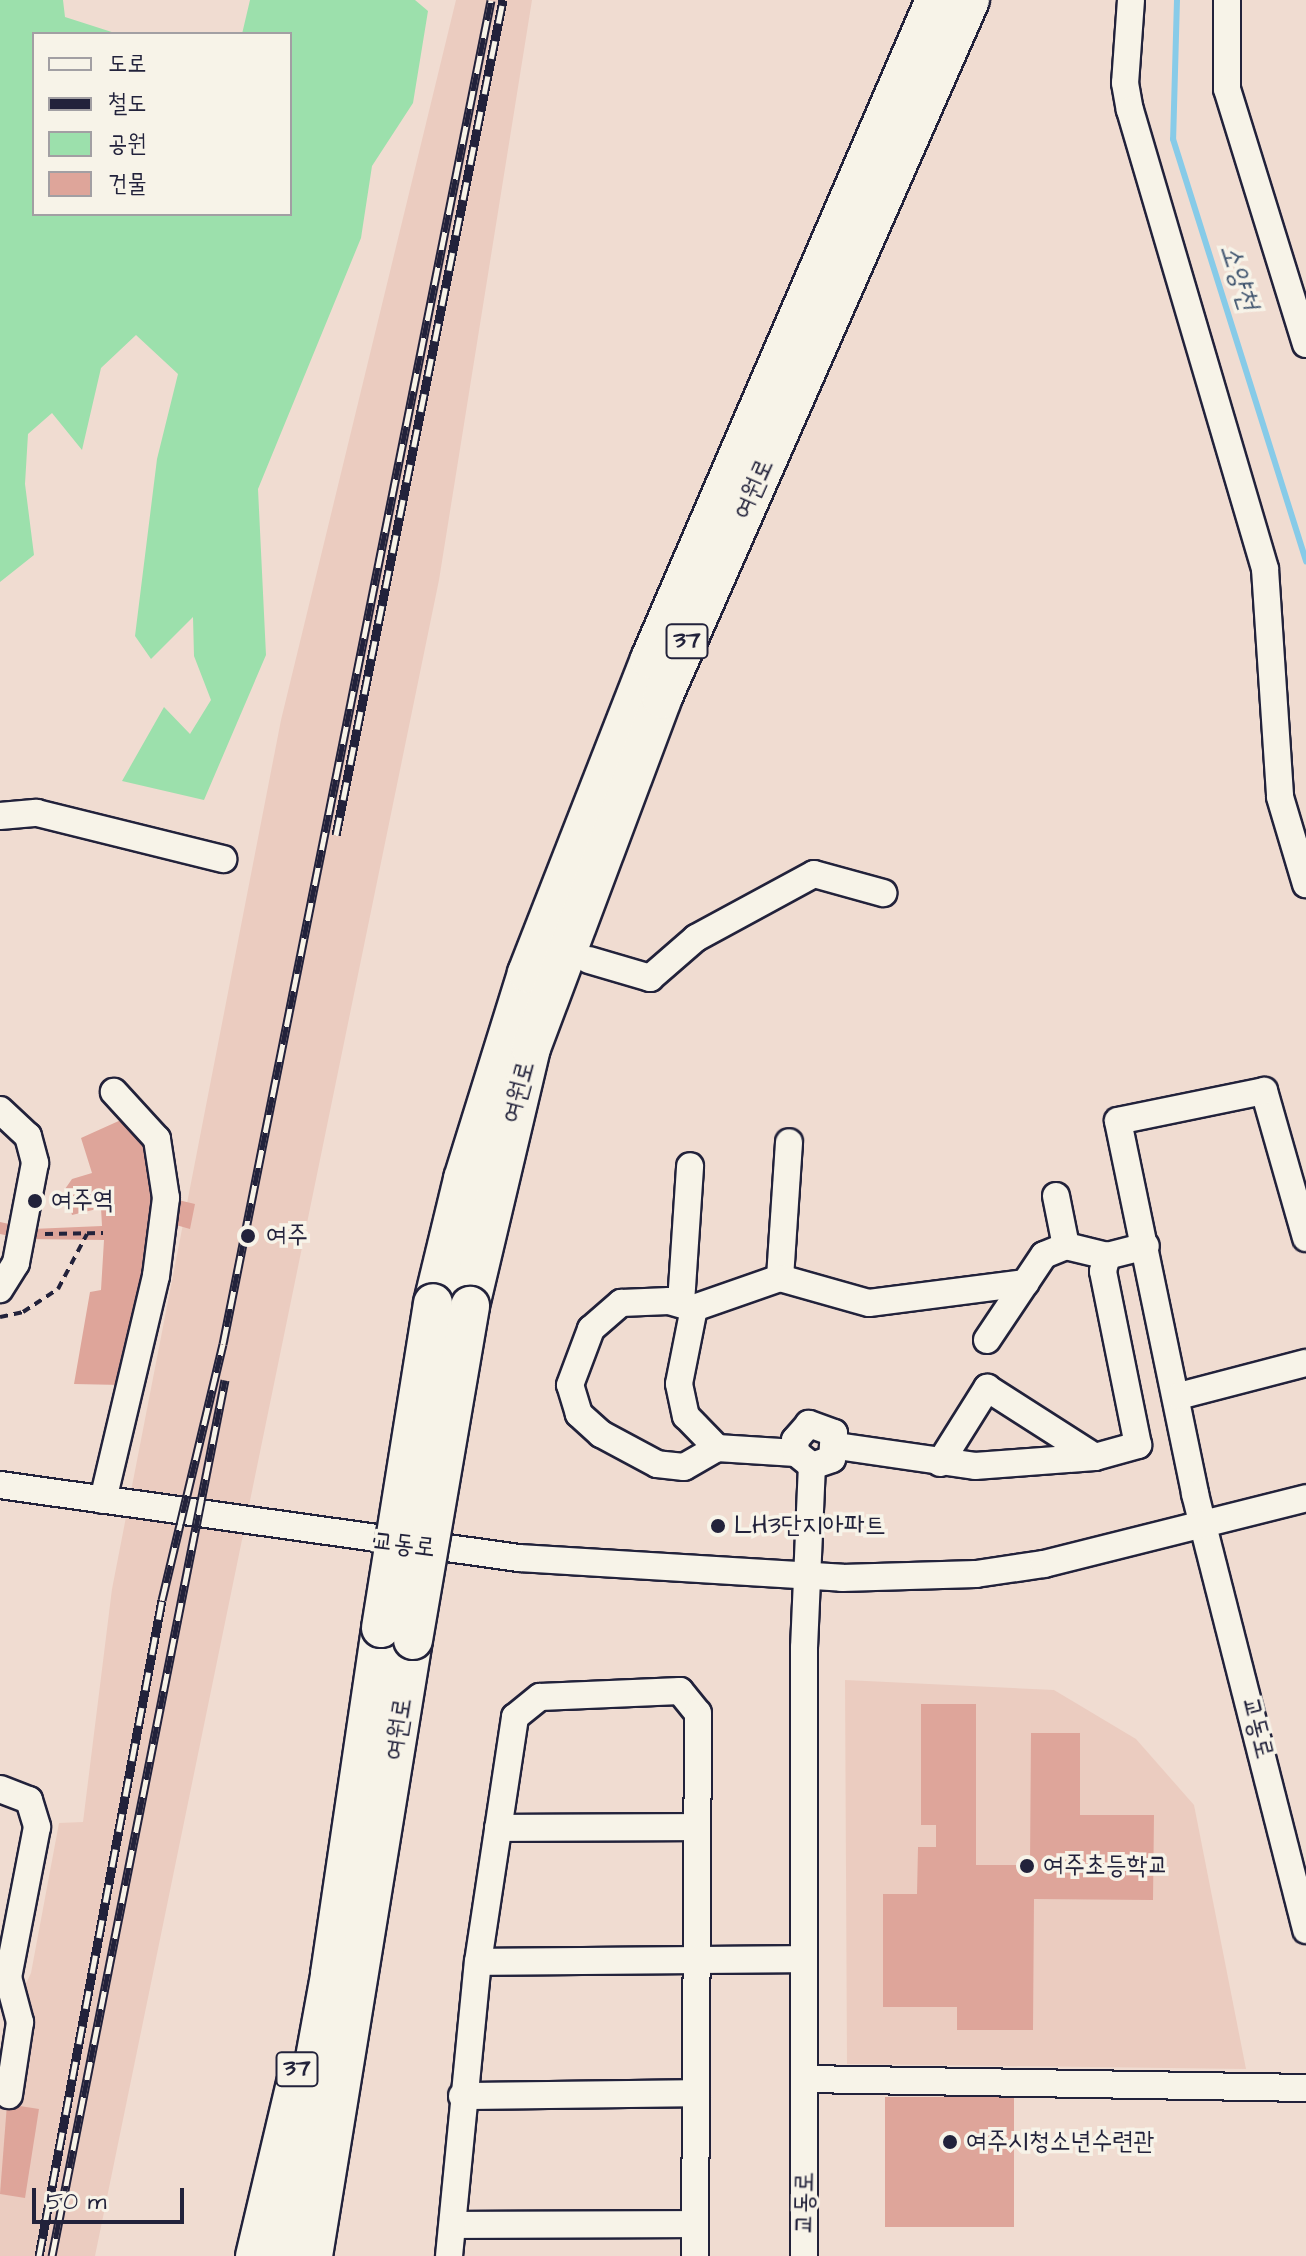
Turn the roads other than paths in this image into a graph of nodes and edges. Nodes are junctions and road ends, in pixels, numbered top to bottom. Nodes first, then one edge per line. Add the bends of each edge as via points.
1 (935, 0) edge
2 (970, 0) edge
3 (1131, 0) edge
4 (1227, 0) edge
5 (1306, 344) edge
6 (806, 373) junction
7 (0, 816) edge
8 (223, 859) dead end
9 (1306, 884) edge
10 (883, 893) dead end
11 (589, 960) junction
12 (114, 1092) dead end
13 (0, 1110) edge
14 (789, 1142) dead end
15 (499, 1165) junction
16 (690, 1166) dead end
17 (1056, 1196) dead end
18 (1306, 1238) edge
19 (1066, 1246) junction
20 (1146, 1246) junction
21 (1107, 1256) junction
22 (780, 1278) junction
23 (1026, 1283) junction
24 (0, 1289) edge
25 (688, 1306) junction
26 (987, 1340) dead end
27 (1306, 1363) edge
28 (1179, 1396) junction
29 (837, 1446) junction
30 (717, 1448) junction
31 (1095, 1457) junction
32 (804, 1459) junction
33 (940, 1463) junction
34 (0, 1485) edge
35 (1306, 1498) edge
36 (103, 1500) junction
37 (1203, 1527) junction
38 (812, 1577) junction
39 (397, 1634) junction
40 (0, 1789) edge
41 (697, 1827) junction
42 (498, 1828) junction
43 (341, 1881) junction
44 (1306, 1930) edge
45 (365, 1937) junction
46 (804, 1959) junction
47 (478, 1962) junction
48 (696, 1962) junction
49 (4, 1976) edge
50 (806, 2079) junction
51 (1306, 2088) edge
52 (696, 2093) junction
53 (9, 2095) dead end
54 (462, 2096) junction
55 (695, 2224) junction
56 (453, 2225) junction
57 (252, 2256) edge
58 (279, 2256) edge
59 (313, 2256) edge
60 (338, 2256) edge
61 (449, 2256) edge
62 (695, 2256) edge
63 (804, 2256) edge

1 - 39 highway, 여원로 / 37, bridge via 656,645 527,973 463,1179 433,1303
2 - 6 highway, 여원로 / 37
3 - 9 street via 1125,83 1130,110 1265,569 1280,797
4 - 5 street via 1227,89
6 - 11 highway via 790,452
6 - 15 highway, 여원로 / 37 via 662,699 531,1048
7 - 8 street via 37,813
10 - 11 street via 814,874 696,938 650,978
11 - 15 highway via 528,1123
12 - 36 street via 157,1139 166,1198 156,1276
13 - 24 street via 28,1136 35,1163 16,1263
14 - 22 street
15 - 39 highway, 여원로 / 37, bridge
16 - 25 street
17 - 19 street
18 - 20 street via 1264,1091 1118,1121
19 - 21 street
19 - 23 street via 1044,1255
20 - 21 street
20 - 28 street
21 - 31 street via 1103,1271 1138,1445
22 - 23 street via 869,1303
22 - 25 street
23 - 26 street
25 - 30 street via 679,1384 686,1416
25 - 30 street via 621,1303 591,1329 570,1385 579,1414 601,1434 657,1464 684,1467
27 - 28 street
28 - 37 street
29 - 32 street via 832,1459
29 - 32 street via 829,1428 816,1423 798,1433
29 - 33 street
30 - 32 street
31 - 33 street
31 - 33 street via 987,1388
32 - 38 street
34 - 36 street, 교동로
35 - 37 street, 교동로
36 - 38 street, 교동로 via 519,1558
37 - 38 street, 교동로 via 1108,1552 976,1574
37 - 44 street, 교동로
38 - 46 street, 교동로 via 804,1648
39 - 43 highway, 여원로 / 37
39 - 45 highway, 여원로 / 37
40 - 49 street via 29,1800 37,1827
41 - 42 street
41 - 42 street via 698,1713 680,1691 540,1697 515,1717
41 - 48 street
42 - 47 street
43 - 57 main road, 37
43 - 58 highway, 여원로 via 330,1974
45 - 59 highway, 여원로
45 - 60 highway, 37 via 370,1984
46 - 48 street
46 - 50 street, 교동로
47 - 48 street
47 - 54 street
48 - 52 street
49 - 53 street via 20,2022
50 - 51 street
50 - 63 street, 교동로
52 - 54 street
52 - 55 street
54 - 56 street
55 - 56 street
55 - 62 street
56 - 61 street

